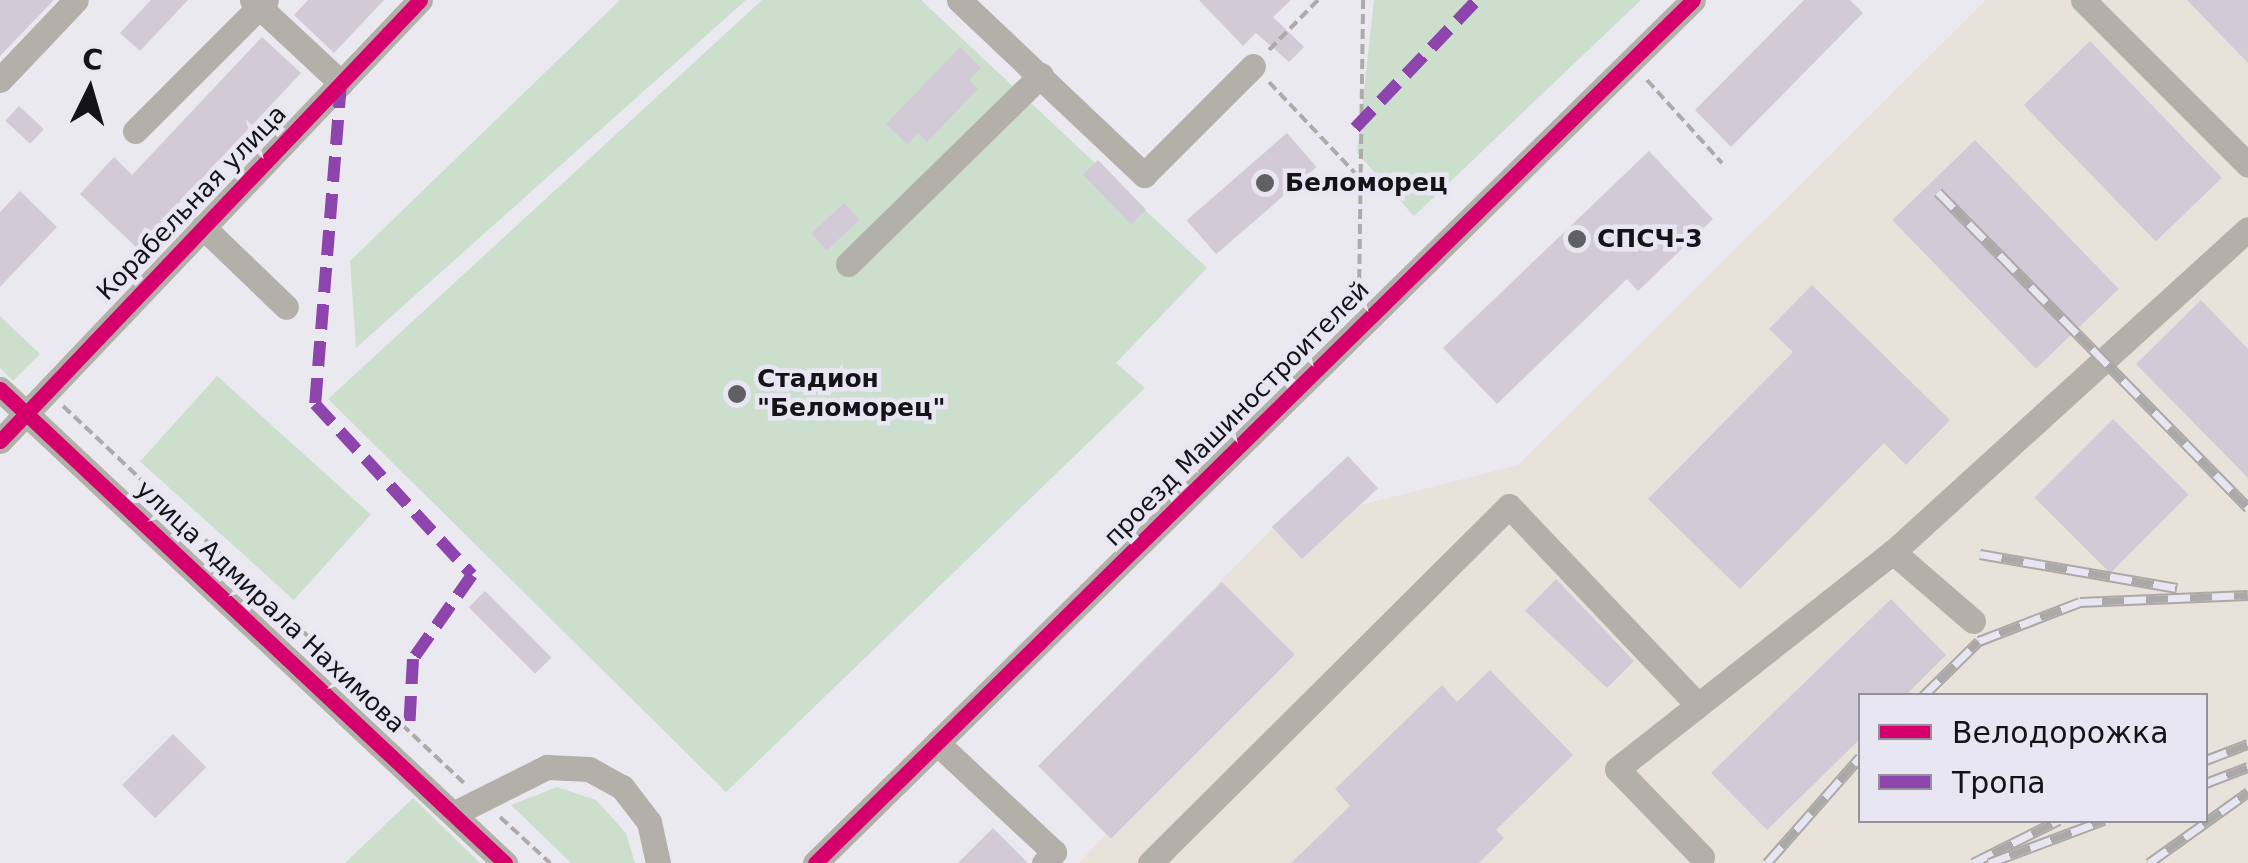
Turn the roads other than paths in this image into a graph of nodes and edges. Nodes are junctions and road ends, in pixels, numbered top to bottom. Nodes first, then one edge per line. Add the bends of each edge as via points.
1 (76, 0) edge
2 (420, 0) edge
3 (960, 0) edge
4 (1693, 0) edge
5 (2083, 0) edge
6 (260, 1) edge
7 (1253, 66) road end
8 (1042, 75) junction
9 (0, 80) edge
10 (341, 83) junction
11 (136, 131) dead end
12 (2248, 165) edge
13 (203, 227) junction
14 (2248, 229) edge
15 (848, 264) dead end
16 (286, 308) dead end
17 (0, 389) edge
18 (25, 414) junction
19 (0, 440) edge
20 (1892, 552) junction
21 (1973, 621) dead end
22 (1698, 705) junction
23 (938, 744) junction
24 (455, 813) junction
25 (1702, 857) dead end
26 (505, 863) edge
27 (658, 863) edge
28 (815, 863) edge
29 (1044, 863) edge
30 (1150, 863) edge

1 - 9 street
2 - 10 street, Корабельная улица
3 - 8 street
4 - 23 street, проезд Машиностроителей
5 - 12 street
6 - 10 street
6 - 11 street
7 - 8 street via 1144,175
8 - 15 street
10 - 13 street, Корабельная улица
13 - 16 street
13 - 18 street, Корабельная улица
14 - 20 street
17 - 18 street, улица Адмирала Нахимова
18 - 19 street, Корабельная улица
18 - 24 street, улица Адмирала Нахимова
20 - 21 street
20 - 22 street
22 - 25 street via 1617,769
22 - 30 street via 1509,506
23 - 28 street, проезд Машиностроителей
23 - 29 street via 1054,852
24 - 26 street, улица Адмирала Нахимова
24 - 27 street via 548,768 589,769 622,787 649,822

